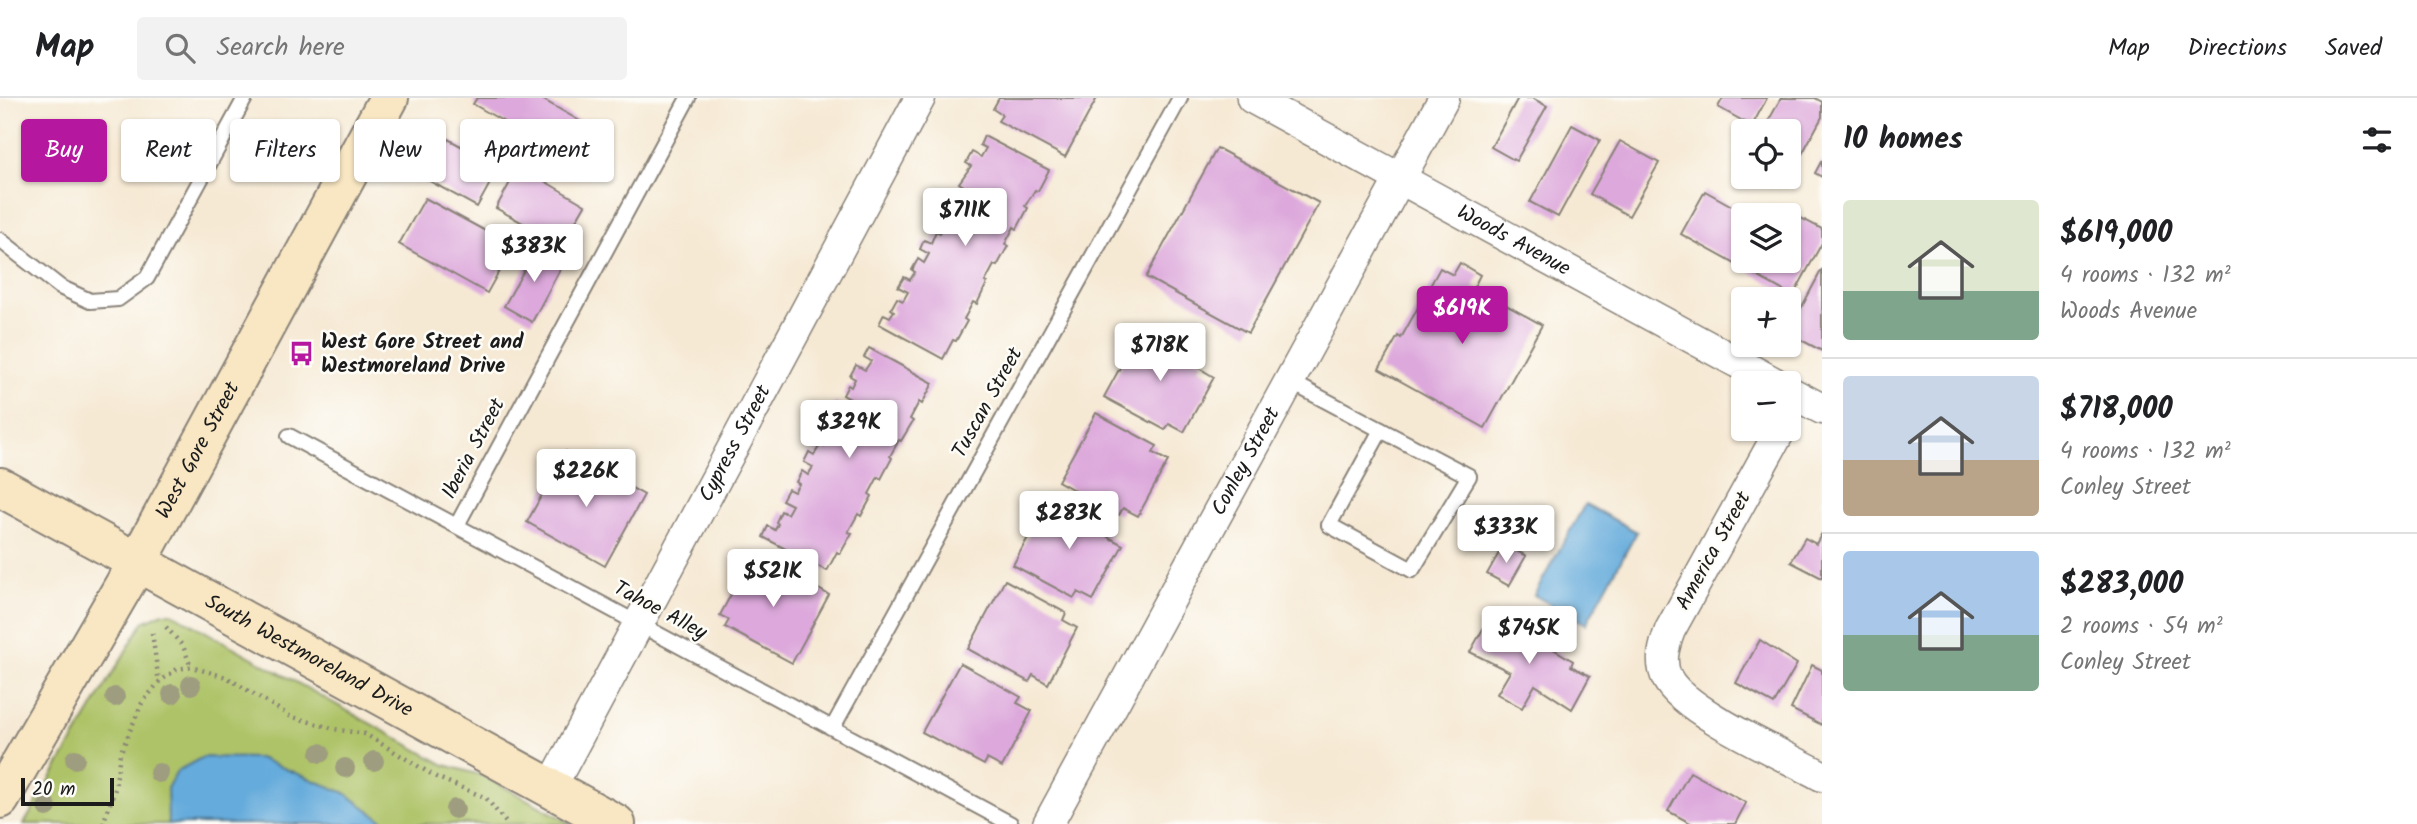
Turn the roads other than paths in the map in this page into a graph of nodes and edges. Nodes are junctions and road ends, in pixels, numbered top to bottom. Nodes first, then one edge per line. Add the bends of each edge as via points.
1 (246, 98) edge
2 (389, 98) edge
3 (688, 98) edge
4 (920, 98) edge
5 (1180, 98) edge
6 (1252, 98) edge
7 (1444, 98) edge
8 (1400, 177) junction
9 (0, 240) edge
10 (1745, 371) edge
11 (1289, 381) junction
12 (1381, 430) junction
13 (289, 436) dead end
14 (1774, 441) edge
15 (0, 487) edge
16 (457, 525) junction
17 (137, 563) junction
18 (639, 623) junction
19 (833, 727) junction
20 (1822, 776) edge
21 (550, 789) junction
22 (0, 799) edge
23 (616, 824) edge
24 (1011, 824) edge
25 (1048, 824) edge

1 - 9 lane via 147,278 118,299 90,301 60,287
2 - 17 main road, West Gore Street
3 - 16 lane, Iberia Street
4 - 18 street, Cypress Street
5 - 19 lane, Tuscan Street
6 - 8 street, Woods Avenue
7 - 8 street, Conley Street
8 - 10 street, Woods Avenue
8 - 11 street, Conley Street
11 - 12 lane
11 - 25 street, Conley Street
12 - 12 lane via 1469,476 1412,570 1329,525
13 - 16 lane, Tahoe Alley
14 - 20 street, America Street via 1662,652 1666,677 1682,697
15 - 17 main road, South Westmoreland Drive
16 - 18 lane, Tahoe Alley
17 - 21 main road, South Westmoreland Drive
17 - 22 main road, West Gore Street
18 - 19 lane, Tahoe Alley
18 - 21 street, Cypress Street
19 - 24 lane, Tahoe Alley
21 - 23 main road, South Westmoreland Drive

